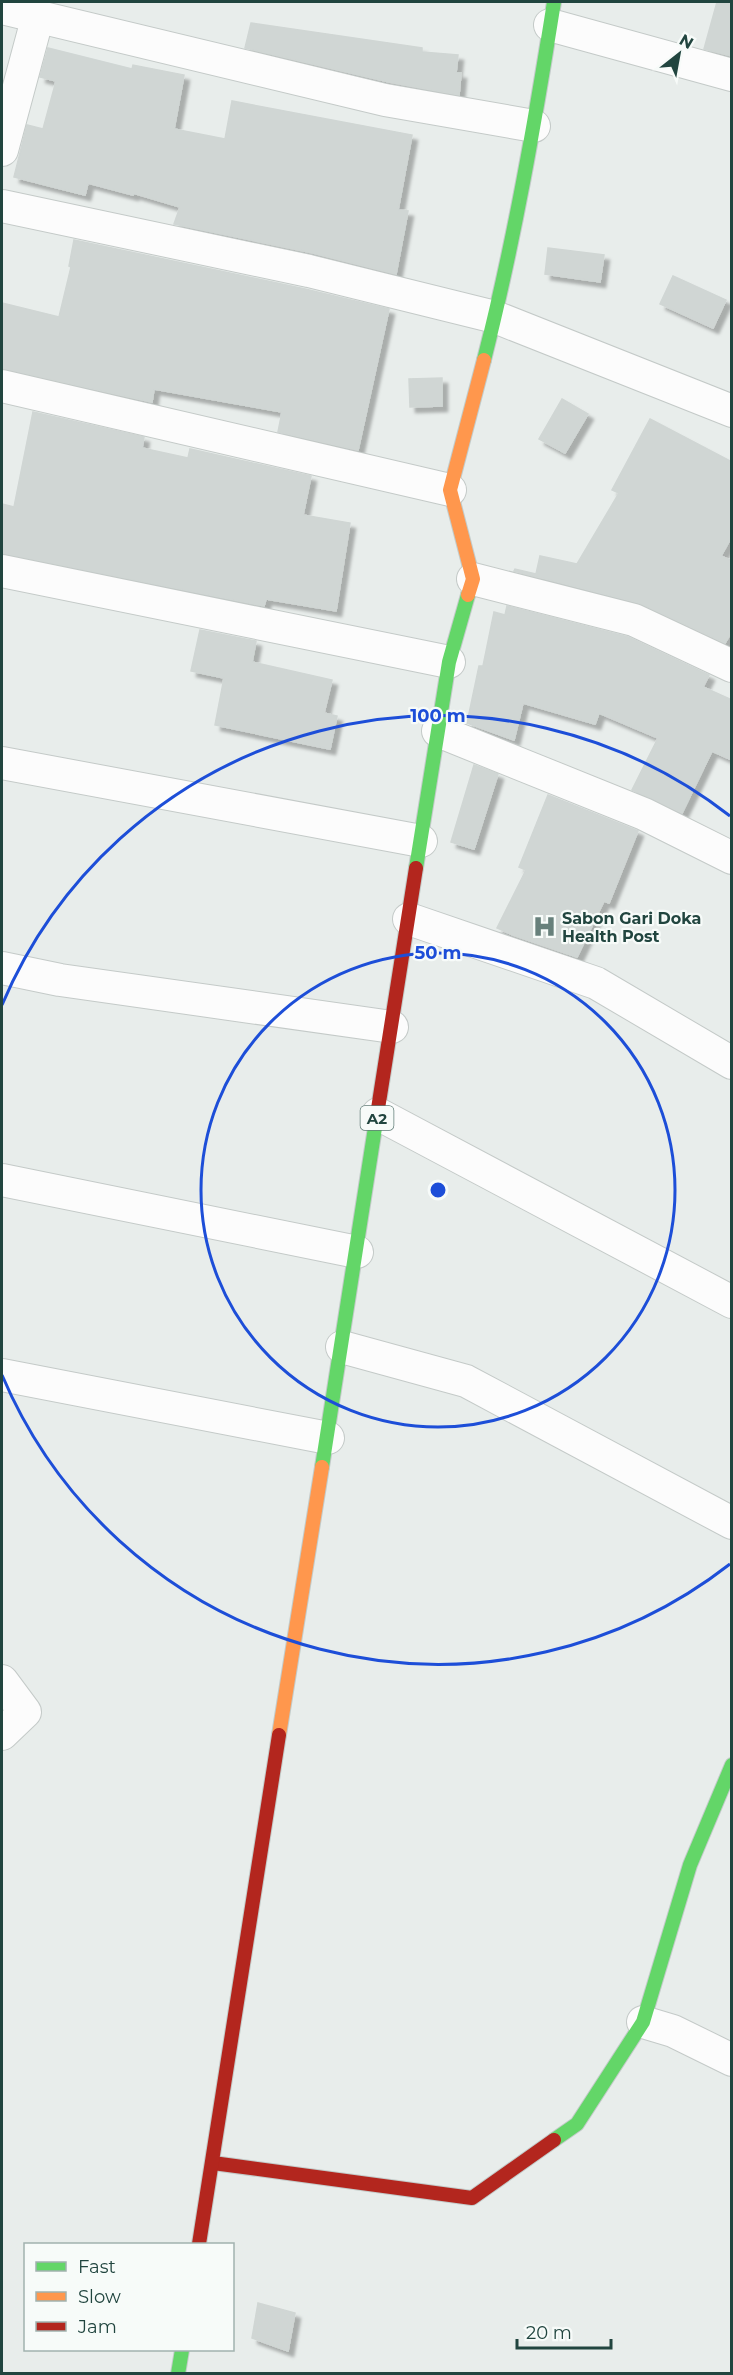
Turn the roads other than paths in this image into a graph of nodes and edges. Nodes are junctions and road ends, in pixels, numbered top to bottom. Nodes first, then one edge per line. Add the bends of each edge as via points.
1 (2, 8) edge
2 (552, 13) edge
3 (38, 16) junction
4 (732, 75) edge
5 (534, 126) junction
6 (2, 150) edge
7 (2, 206) edge
8 (495, 317) junction
9 (2, 386) edge
10 (732, 411) edge
11 (450, 490) junction
12 (2, 571) edge
13 (473, 579) junction
14 (449, 662) junction
15 (732, 666) edge
16 (438, 731) junction
17 (2, 763) edge
18 (421, 841) junction
19 (732, 858) edge
20 (409, 919) junction
21 (2, 968) edge
22 (392, 1027) junction
23 (732, 1063) edge
24 (378, 1114) junction
25 (2, 1180) edge
26 (357, 1252) junction
27 (732, 1302) edge
28 (342, 1347) junction
29 (2, 1375) edge
30 (328, 1438) junction
31 (732, 1523) edge
32 (2, 1681) edge
33 (2, 1734) edge
34 (732, 1765) edge
35 (643, 2022) junction
36 (732, 2060) edge
37 (213, 2163) junction
38 (199, 2243) edge
39 (182, 2351) edge
40 (178, 2373) edge

1 - 3 street
2 - 4 street
2 - 5 main road
3 - 5 street via 385,100
3 - 6 street
5 - 8 main road
7 - 8 street via 309,271
8 - 10 street
8 - 11 main road
9 - 11 street
11 - 13 main road
12 - 14 street
13 - 14 main road, A2
13 - 15 street via 634,620
14 - 16 main road, A2
16 - 18 main road, A2
16 - 19 street via 644,814
17 - 18 street
18 - 20 main road, A2
20 - 22 main road, A2
20 - 23 street via 596,983
21 - 22 street via 60,980
22 - 24 main road, A2
24 - 26 main road, A2
24 - 27 street
25 - 26 street
26 - 28 main road, A2
28 - 30 main road, A2
28 - 31 street via 466,1381
29 - 30 street
30 - 37 main road, A2
32 - 33 street via 25,1712
34 - 35 main road via 690,1865
35 - 36 street via 673,2031
35 - 37 main road via 577,2124 472,2198
37 - 38 main road, A2
39 - 40 main road

